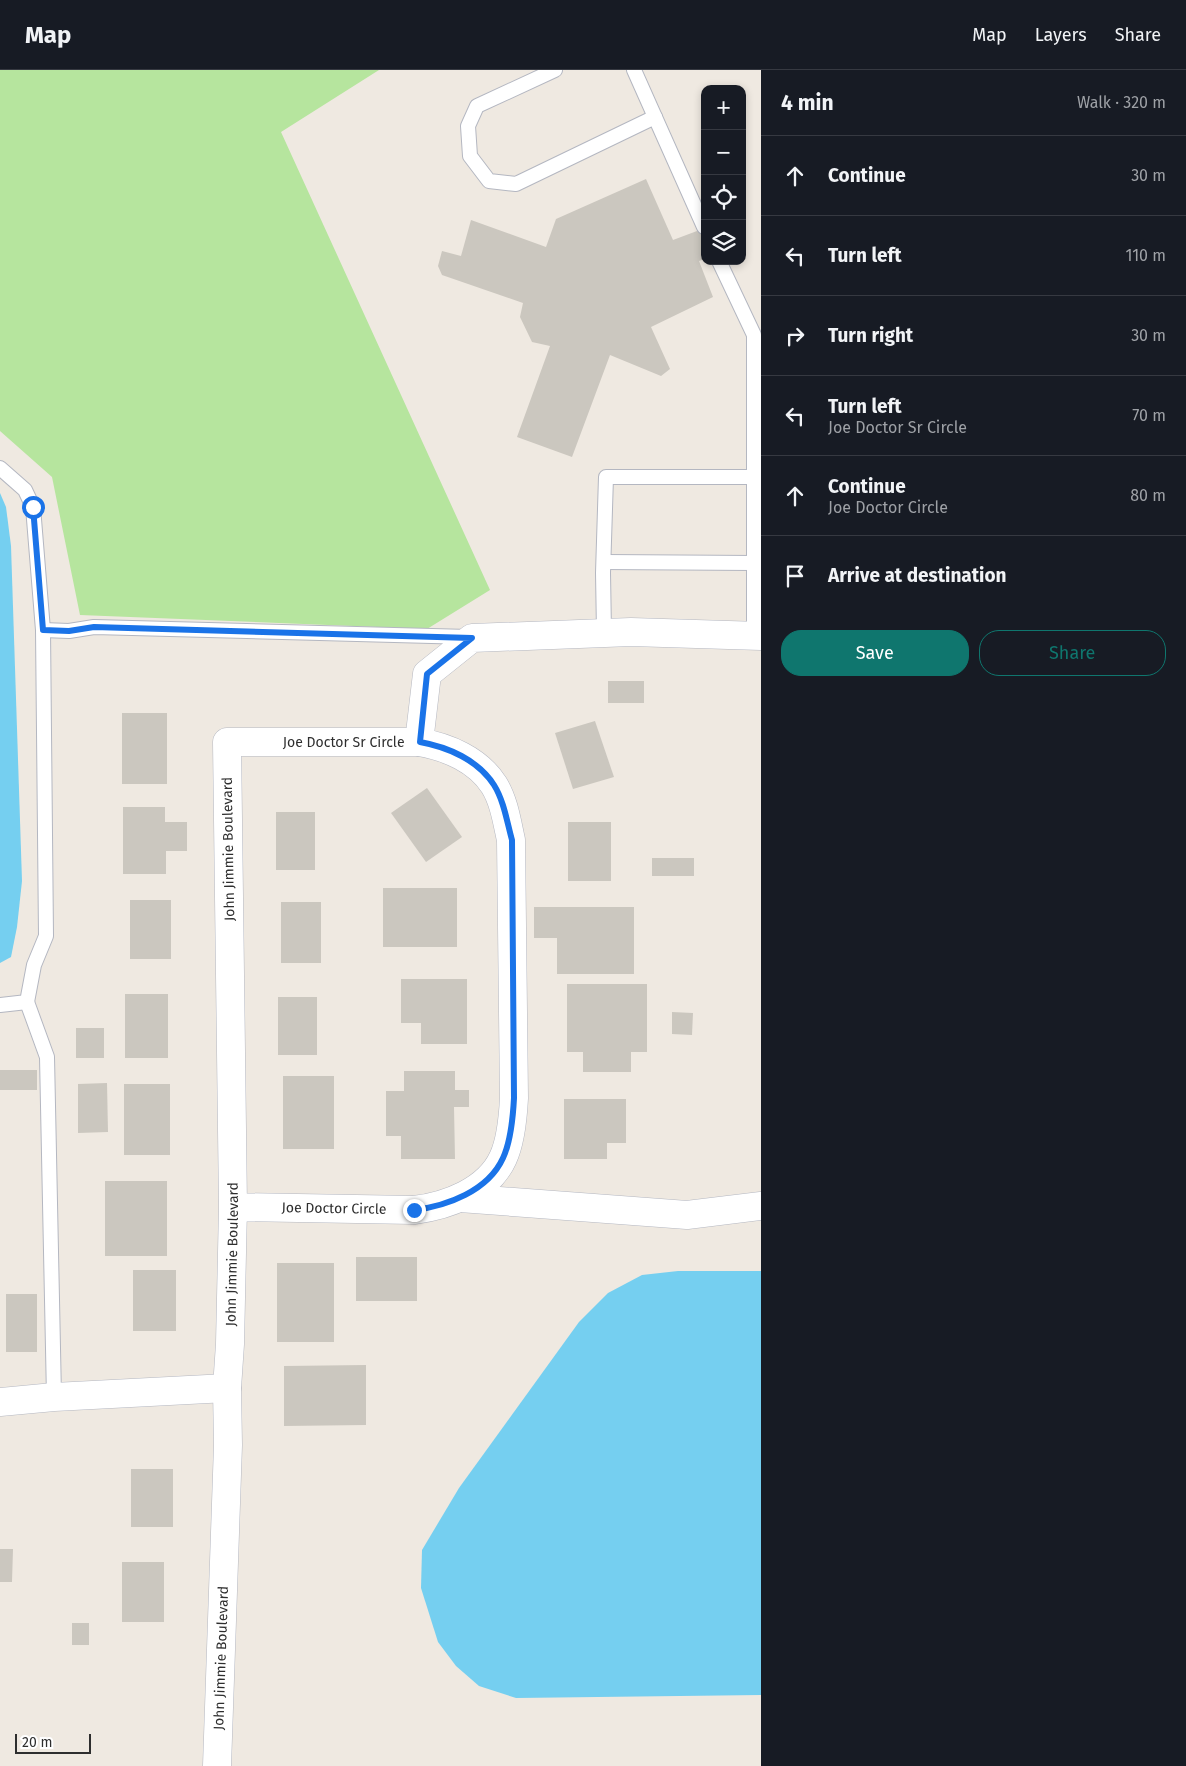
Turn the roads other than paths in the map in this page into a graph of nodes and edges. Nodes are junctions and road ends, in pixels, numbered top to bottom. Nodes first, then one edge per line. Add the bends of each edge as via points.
1 (555, 70) edge
2 (634, 70) edge
3 (654, 117) junction
4 (701, 220) edge
5 (721, 265) edge
6 (0, 468) edge
7 (753, 477) junction
8 (604, 562) junction
9 (753, 563) junction
10 (43, 630) junction
11 (604, 632) junction
12 (757, 636) edge
13 (472, 638) junction
14 (227, 742) joint
15 (420, 742) junction
16 (513, 976) joint
17 (26, 1002) junction
18 (0, 1005) edge
19 (460, 1198) junction
20 (761, 1206) edge
21 (233, 1207) junction
22 (227, 1388) junction
23 (54, 1398) junction
24 (0, 1402) edge
25 (217, 1766) edge

1 - 3 lane via 477,106 468,126 470,156 489,181 516,184
2 - 3 lane
3 - 4 lane
5 - 7 lane via 754,335
6 - 10 lane via 25,490 33,507
7 - 8 lane via 606,477
7 - 9 lane
8 - 9 lane
8 - 11 lane
9 - 12 lane
10 - 13 lane via 69,631 94,627
10 - 17 lane via 46,936 34,965
11 - 12 street
11 - 13 street
13 - 15 street via 427,674
14 - 15 street, Joe Doctor Sr Circle
14 - 21 street, John Jimmie Boulevard
15 - 16 street, Joe Doctor Sr Circle via 452,751 476,765 494,785 502,804 512,840
16 - 19 street, Joe Doctor Circle via 513,1121 504,1158 483,1184
17 - 18 lane
17 - 23 lane via 47,1057
19 - 20 street via 687,1216
19 - 21 street, Joe Doctor Circle via 433,1208 414,1210
21 - 22 street, John Jimmie Boulevard
22 - 23 street
22 - 25 street, John Jimmie Boulevard via 228,1445
23 - 24 street

